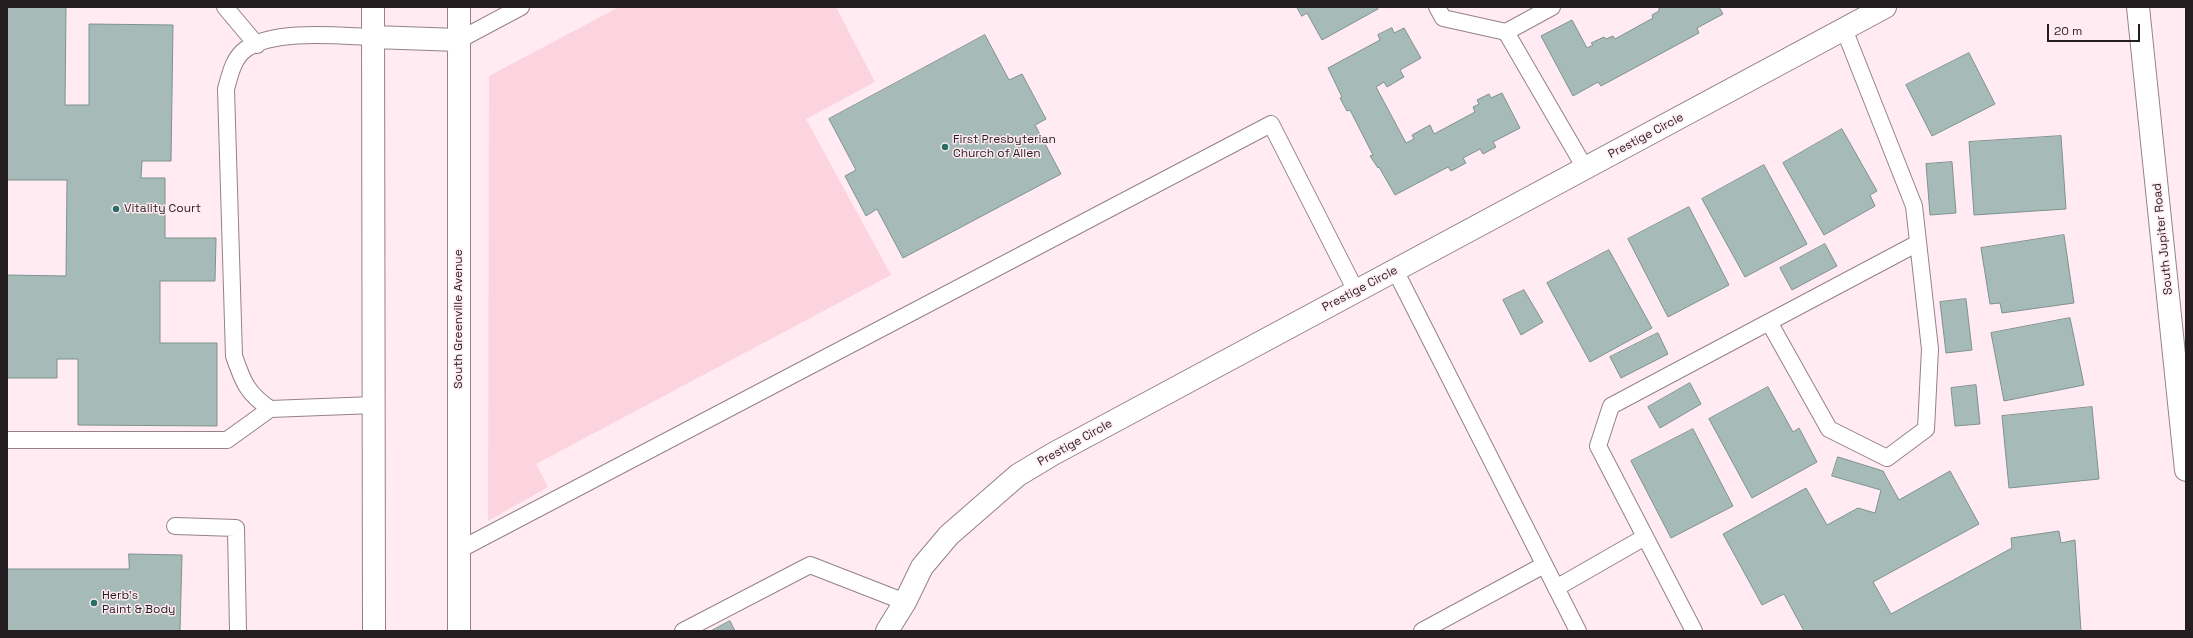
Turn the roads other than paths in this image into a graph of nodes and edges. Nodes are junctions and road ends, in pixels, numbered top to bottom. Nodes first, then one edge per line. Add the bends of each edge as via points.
1 (225, 7) edge
2 (373, 7) edge
3 (459, 7) edge
4 (521, 7) edge
5 (1437, 7) edge
6 (1552, 7) edge
7 (1885, 7) edge
8 (2138, 7) edge
9 (1844, 29) junction
10 (1506, 32) junction
11 (373, 37) junction
12 (459, 40) junction
13 (257, 45) junction
14 (1585, 168) junction
15 (1918, 243) junction
16 (1395, 270) junction
17 (1356, 291) junction
18 (1769, 322) junction
19 (374, 405) junction
20 (270, 409) junction
21 (7, 440) edge
22 (2186, 470) edge
23 (175, 526) dead end
24 (1645, 537) junction
25 (459, 550) junction
26 (1544, 565) junction
27 (1556, 588) junction
28 (905, 602) junction
29 (238, 631) edge
30 (374, 631) edge
31 (459, 631) edge
32 (683, 631) edge
33 (886, 631) edge
34 (1422, 631) edge
35 (1578, 631) edge
36 (1694, 631) edge

1 - 13 lane
2 - 11 street
3 - 12 street, South Greenville Avenue
4 - 12 lane
5 - 10 lane via 1443,18
6 - 10 lane
7 - 9 street, Prestige Circle
8 - 22 street, South Jupiter Road
9 - 14 street, Prestige Circle
9 - 15 lane via 1914,206
10 - 14 lane
11 - 12 street
11 - 13 lane via 317,35 273,39
11 - 19 street
12 - 25 street, South Greenville Avenue
13 - 20 lane via 246,49 232,66 226,89 234,356 245,386 258,401
14 - 16 street, Prestige Circle
15 - 18 lane
15 - 18 lane via 1930,349 1926,429 1887,458 1829,429
16 - 17 street, Prestige Circle
16 - 26 lane
17 - 25 lane via 1271,124
17 - 28 street, Prestige Circle via 1018,475 949,535 922,567
18 - 24 lane via 1611,406 1598,446
19 - 20 lane
19 - 30 street
20 - 21 lane via 227,440
23 - 29 lane via 236,528
24 - 27 lane
24 - 36 lane
25 - 31 street, South Greenville Avenue
26 - 27 lane
26 - 34 lane
27 - 35 lane
28 - 32 lane via 810,565
28 - 33 street, Prestige Circle

